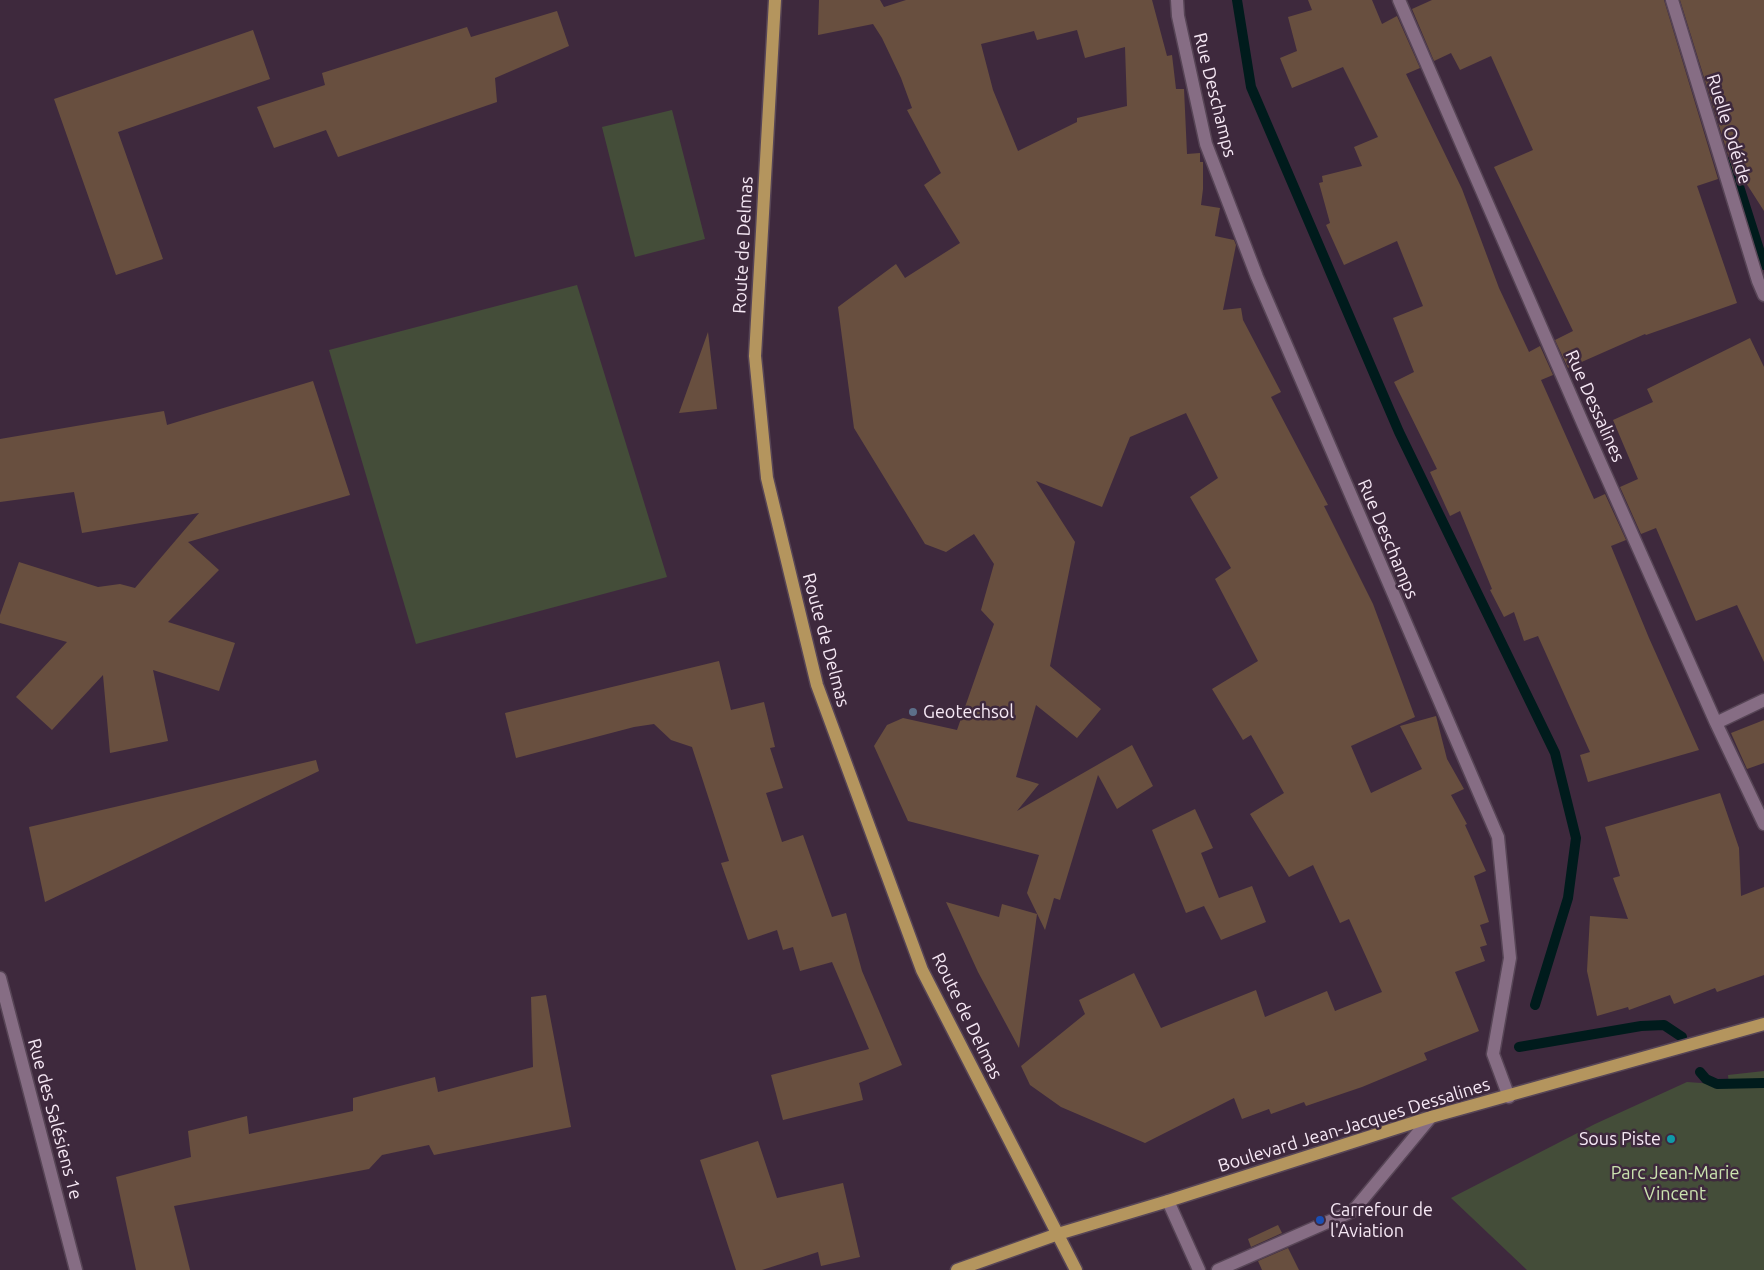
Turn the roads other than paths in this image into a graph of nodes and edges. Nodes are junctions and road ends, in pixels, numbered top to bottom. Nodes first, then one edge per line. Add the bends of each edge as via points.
1 (775, 0) edge
2 (1177, 0) edge
3 (1399, 0) edge
4 (1672, 0) edge
5 (1764, 295) edge
6 (1764, 700) edge
7 (1716, 723) junction
8 (1764, 824) edge
9 (0, 978) edge
10 (1764, 1024) edge
11 (1509, 1096) junction
12 (1431, 1117) junction
13 (1168, 1201) junction
14 (1058, 1234) junction
15 (76, 1270) edge
16 (957, 1270) edge
17 (1076, 1270) edge
18 (1198, 1270) edge
19 (1218, 1270) edge

1 - 14 main road, Route de Delmas via 755,356 768,478 817,685 922,970
2 - 11 street, Rue Deschamps via 1206,144 1257,277 1498,837 1510,958 1493,1054
3 - 7 street, Rue Dessalines
4 - 5 street, Ruelle Odéide
6 - 7 street
7 - 8 street, Rue Dessalines
9 - 15 street, Rue des Salésiens 1e
10 - 11 main road, Boulevard Jean-Jacques Dessalines
11 - 12 main road, Boulevard Jean-Jacques Dessalines
12 - 13 main road, Boulevard Jean-Jacques Dessalines
12 - 19 street via 1353,1211
13 - 14 main road, Boulevard Jean-Jacques Dessalines
13 - 18 street
14 - 16 main road, Boulevard Jean-Jacques Dessalines
14 - 17 main road, Route de Delmas

